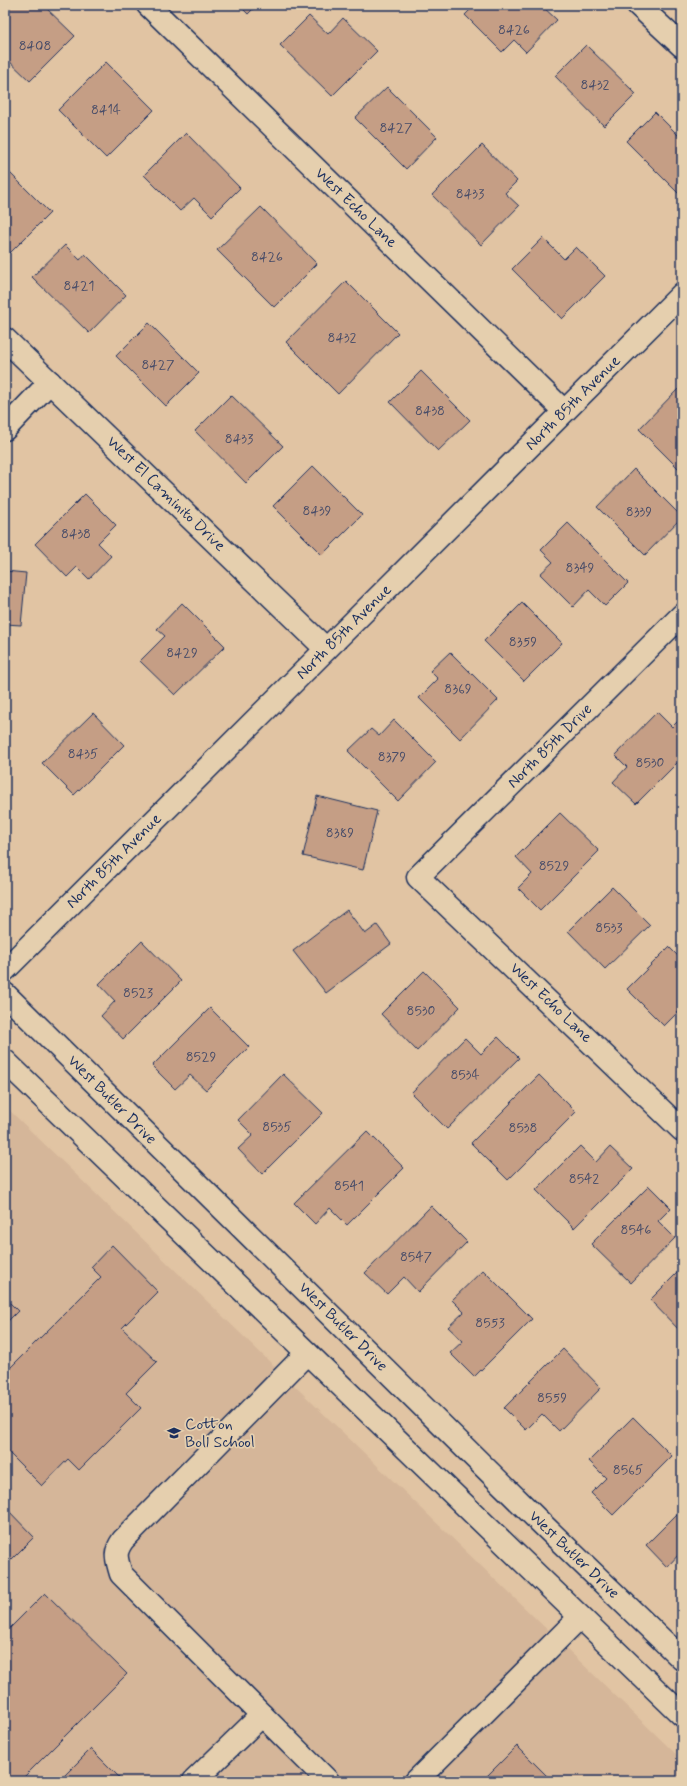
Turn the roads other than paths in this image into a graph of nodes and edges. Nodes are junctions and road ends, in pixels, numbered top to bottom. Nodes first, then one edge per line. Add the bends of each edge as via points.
1 (148, 5) edge
2 (638, 5) edge
3 (682, 46) edge
4 (682, 294) edge
5 (5, 339) edge
6 (50, 382) junction
7 (564, 411) junction
8 (5, 429) edge
9 (682, 617) edge
10 (326, 649) junction
11 (418, 877) joint
12 (5, 970) edge
13 (5, 994) edge
14 (5, 1061) edge
15 (682, 1130) edge
16 (307, 1353) junction
17 (580, 1617) junction
18 (682, 1659) edge
19 (262, 1715) junction
20 (682, 1716) edge
21 (194, 1781) edge
22 (328, 1781) edge
23 (416, 1781) edge

1 - 7 street, West Echo Lane
2 - 3 street
4 - 7 street, North 85th Avenue
5 - 6 street, West El Caminito Drive
6 - 8 street
6 - 10 street, West El Caminito Drive
7 - 10 street, North 85th Avenue
9 - 11 street, North 85th Drive
10 - 12 street, North 85th Avenue
11 - 15 street, West Echo Lane
13 - 18 street, West Butler Drive
14 - 16 street
16 - 17 street
16 - 19 street via 123,1540 116,1555 122,1574
17 - 20 street
17 - 23 street
19 - 21 street
19 - 22 street

